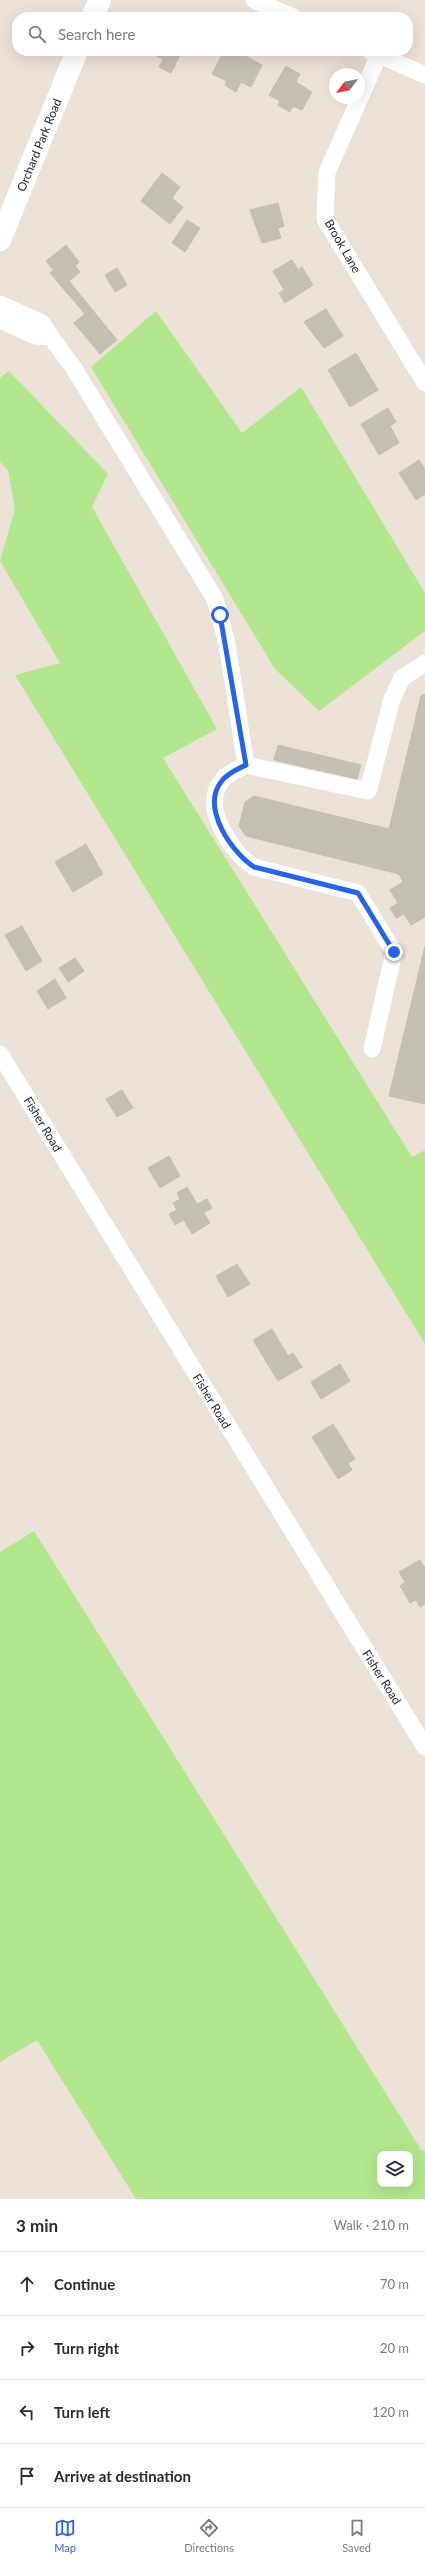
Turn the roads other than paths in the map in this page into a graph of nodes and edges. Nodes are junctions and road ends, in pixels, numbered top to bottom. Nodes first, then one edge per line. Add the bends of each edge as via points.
1 (100, 0) edge
2 (254, 0) edge
3 (94, 12) edge
4 (282, 12) edge
5 (75, 56) edge
6 (373, 56) edge
7 (381, 56) edge
8 (425, 75) edge
9 (0, 240) edge
10 (0, 304) edge
11 (0, 320) edge
12 (51, 337) junction
13 (425, 383) edge
14 (425, 663) edge
15 (246, 765) junction
16 (372, 1048) dead end
17 (0, 1054) edge
18 (425, 1747) edge

1 - 3 main road
2 - 4 street
5 - 9 main road, Orchard Park Road
6 - 13 street, Brook Lane via 327,172 325,219
7 - 8 street
10 - 12 street via 42,323
11 - 12 street via 35,336
12 - 15 street via 73,367 215,599 226,644
14 - 15 street via 402,678 392,700 368,791
15 - 16 street via 221,781 215,792 214,804 220,825 241,859 254,867 358,893 394,952
17 - 18 street, Fisher Road

